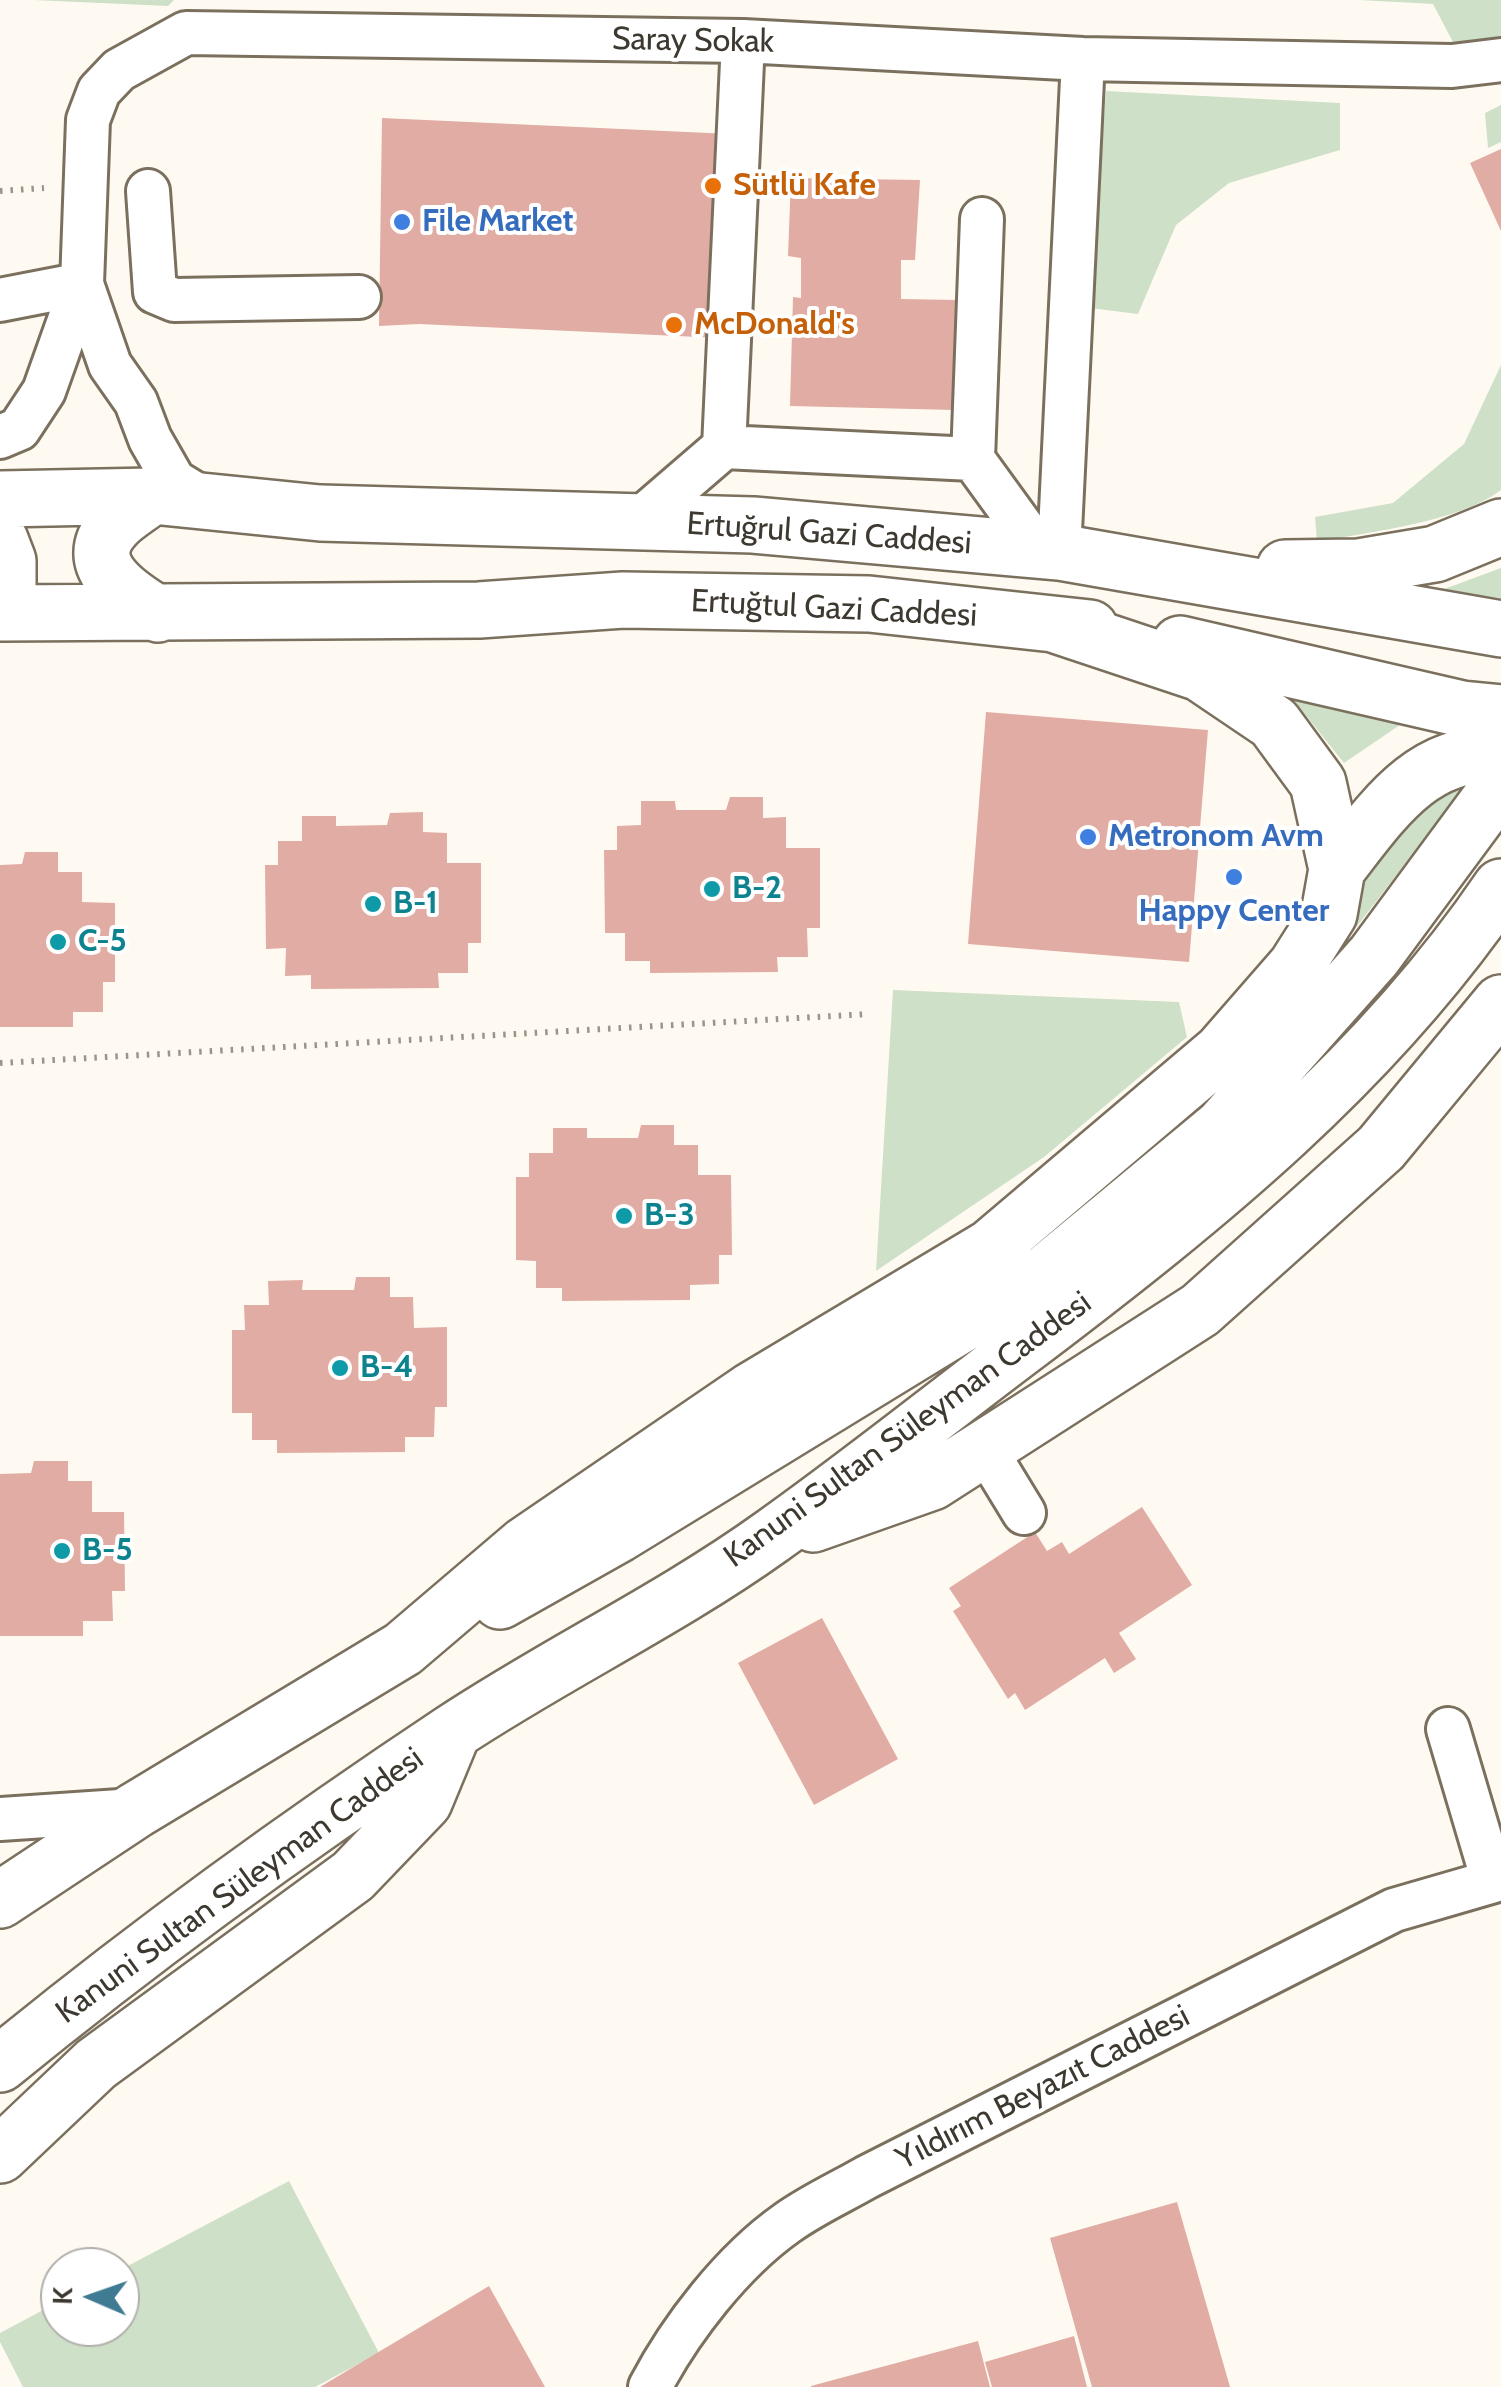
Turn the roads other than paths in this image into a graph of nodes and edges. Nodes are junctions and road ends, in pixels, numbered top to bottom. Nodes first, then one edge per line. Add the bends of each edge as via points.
1 (743, 40) junction
2 (1083, 59) junction
3 (1501, 60) edge
4 (148, 191) dead end
5 (982, 219) dead end
6 (82, 284) junction
7 (359, 297) dead end
8 (0, 300) edge
9 (0, 437) edge
10 (724, 447) junction
11 (973, 458) junction
12 (177, 497) junction
13 (0, 499) edge
14 (638, 522) junction
15 (1501, 527) edge
16 (0, 540) edge
17 (1049, 551) junction
18 (1161, 571) junction
19 (0, 592) edge
20 (0, 613) edge
21 (158, 614) junction
22 (1056, 625) junction
23 (1501, 629) edge
24 (1501, 712) edge
25 (1501, 755) edge
26 (1501, 784) edge
27 (1337, 869) junction
28 (1501, 887) edge
29 (1501, 1003) edge
30 (986, 1449) junction
31 (1024, 1514) dead end
32 (768, 1540) junction
33 (403, 1648) junction
34 (1448, 1729) dead end
35 (453, 1732) junction
36 (136, 1810) junction
37 (0, 1819) edge
38 (1497, 1880) edge
39 (0, 1900) edge
40 (0, 2064) edge
41 (0, 2155) edge
42 (650, 2387) edge

1 - 2 street, Saray Sokak
1 - 6 street, Saray Sokak via 186,32 119,70 99,91 88,120
1 - 10 street
2 - 3 street, Saray Sokak via 1452,66
2 - 17 street
4 - 7 street via 155,292 174,300
5 - 11 street
6 - 8 street
6 - 9 street via 44,391 18,428
6 - 12 street via 110,364 136,402
10 - 11 street
10 - 14 street
11 - 17 street
12 - 13 main road, Ertuğrul Gazi Caddesi
12 - 14 main road, Ertuğrul Gazi Caddesi via 320,513
12 - 21 main road via 116,524 103,558 114,584
14 - 17 main road, Ertuğrul Gazi Caddesi via 753,524
15 - 18 main road via 1435,554 1358,566
16 - 19 main road via 8,586
17 - 18 main road, Ertuğrul Gazi Caddesi
18 - 23 main road, Ertuğrul Gazi Caddesi
20 - 21 main road, Ertuğtul Gazi Caddesi
21 - 22 main road, Ertuğtul Gazi Caddesi via 479,610 623,600 869,604
22 - 24 main road, Ertuğtul Gazi Caddesi via 1114,630 1462,709
22 - 27 main road via 1200,674 1274,723 1318,783
25 - 27 main road via 1472,753 1422,772
26 - 33 main road, Kanuni Sultan Süleyman Caddesi via 1374,956 1222,1127 1046,1272 619,1534
27 - 33 main road via 1329,914 1319,930 1221,1052 991,1247 752,1390 557,1523
28 - 32 main road, Kanuni Sultan Süleyman Caddesi via 1459,949 1351,1073 1255,1164
29 - 30 main road via 1382,1148 1200,1310
30 - 31 street
30 - 32 main road via 932,1482
32 - 35 main road, Kanuni Sultan Süleyman Caddesi
33 - 36 main road
34 - 38 street
35 - 40 main road, Kanuni Sultan Süleyman Caddesi via 221,1893
35 - 41 main road via 424,1802 354,1876 96,2064
36 - 37 street
36 - 39 main road
38 - 42 street, Yıldırım Beyazıt Caddesi via 1394,1910 788,2222 707,2304

